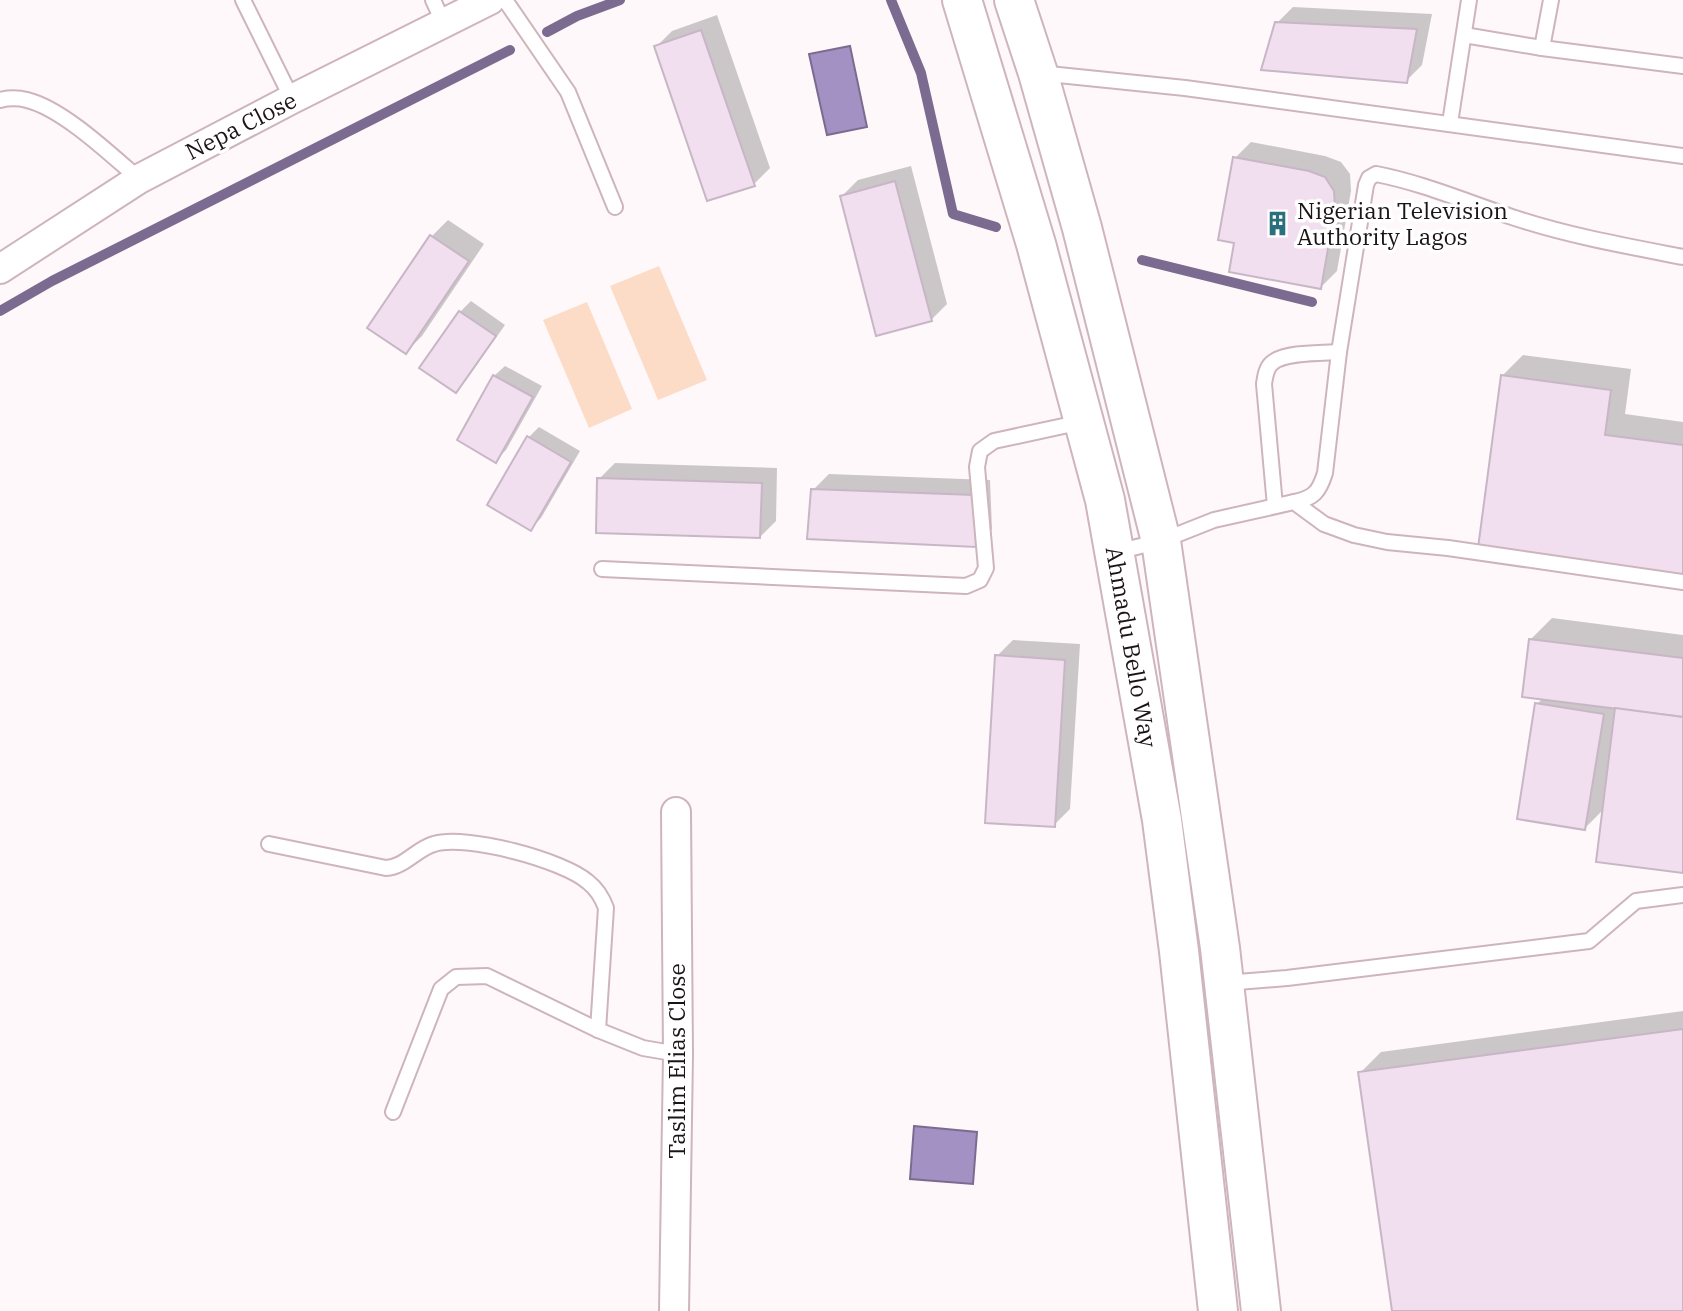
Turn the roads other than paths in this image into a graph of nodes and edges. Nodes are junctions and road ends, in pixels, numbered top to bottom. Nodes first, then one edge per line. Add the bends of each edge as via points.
1 (243, 0) edge
2 (490, 0) edge
3 (505, 0) edge
4 (962, 0) edge
5 (1014, 0) edge
6 (1469, 0) edge
7 (1551, 0) edge
8 (439, 12) edge
9 (1464, 35) junction
10 (1542, 48) junction
11 (1683, 66) edge
12 (1038, 73) junction
13 (292, 99) junction
14 (0, 100) edge
15 (1450, 123) junction
16 (1683, 156) edge
17 (139, 179) junction
18 (615, 206) dead end
19 (1683, 257) edge
20 (0, 269) edge
21 (1339, 352) junction
22 (1084, 421) junction
23 (1294, 502) junction
24 (1275, 506) junction
25 (1161, 541) junction
26 (1114, 552) junction
27 (602, 569) dead end
28 (1683, 582) edge
29 (676, 812) dead end
30 (269, 844) dead end
31 (1210, 882) junction
32 (1170, 887) junction
33 (1683, 895) edge
34 (1223, 983) junction
35 (598, 1030) junction
36 (678, 1054) junction
37 (393, 1112) dead end
38 (674, 1311) edge
39 (1218, 1311) edge
40 (1261, 1311) edge

1 - 13 lane
2 - 8 street, Nepa Close
3 - 18 lane via 568,92
4 - 22 highway, Ahmadu Bello Way
5 - 12 highway, Ahmadu Bello Way
6 - 9 lane
7 - 10 lane
8 - 13 street, Nepa Close
9 - 10 lane
9 - 15 lane
10 - 11 lane
12 - 15 lane
12 - 25 highway, Ahmadu Bello Way
13 - 17 street, Nepa Close
14 - 17 lane via 27,100 49,109
15 - 16 lane
17 - 20 street, Nepa Close
19 - 21 lane via 1596,240 1376,174 1366,185
21 - 23 lane via 1325,473 1320,488 1308,499
21 - 24 lane via 1285,357 1271,363 1266,372
22 - 26 highway, Ahmadu Bello Way
22 - 27 lane via 994,441 980,451 976,467 985,568 980,580 966,586
23 - 24 lane
23 - 28 lane via 1324,524 1387,542
24 - 25 lane via 1214,520
25 - 26 lane
25 - 31 highway, Ahmadu Bello Way
26 - 32 highway, Ahmadu Bello Way
29 - 36 street, Taslim Elias Close
30 - 35 lane via 394,868 433,844 469,843 540,859 587,880 606,908
31 - 32 highway
31 - 34 highway, Ahmadu Bello Way
32 - 39 highway, Ahmadu Bello Way
33 - 34 lane via 1636,901 1589,941
34 - 40 highway, Ahmadu Bello Way
35 - 36 lane via 643,1048
35 - 37 lane via 487,976 456,977 442,989
36 - 38 street, Taslim Elias Close

